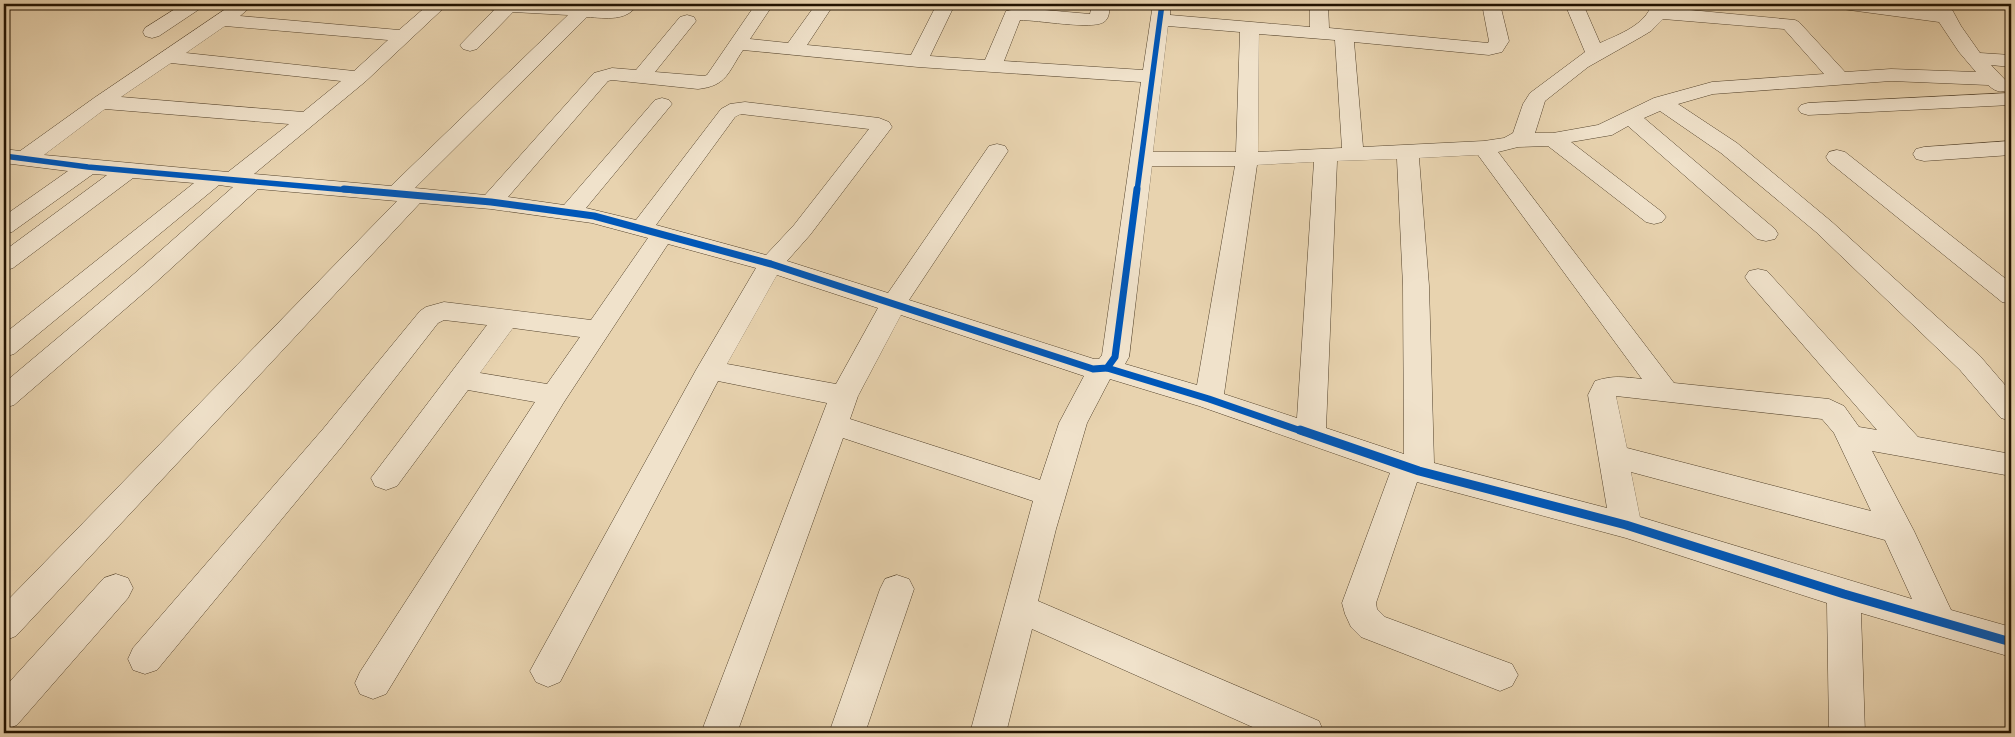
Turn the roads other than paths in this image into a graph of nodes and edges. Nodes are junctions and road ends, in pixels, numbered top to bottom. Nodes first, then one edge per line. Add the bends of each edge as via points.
1 (195, 4) edge
2 (245, 4) edge
3 (439, 4) edge
4 (484, 4) edge
5 (629, 4) edge
6 (825, 4) edge
7 (946, 4) edge
8 (1102, 4) edge
9 (1319, 4) edge
10 (1491, 4) edge
11 (1574, 4) edge
12 (1842, 4) edge
13 (508, 6) junction
14 (548, 6) edge
15 (1660, 8) edge
16 (761, 9) dead end
17 (1942, 10) edge
18 (582, 12) junction
19 (1161, 12) edge
20 (222, 20) junction
21 (687, 21) dead end
22 (1250, 27) junction
23 (152, 32) dead end
24 (1320, 33) junction
25 (1344, 35) junction
26 (403, 36) junction
27 (737, 44) junction
28 (470, 45) dead end
29 (794, 50) junction
30 (1595, 54) junction
31 (167, 57) junction
32 (1974, 58) junction
33 (918, 61) junction
34 (2011, 62) edge
35 (992, 66) junction
36 (359, 77) junction
37 (641, 77) junction
38 (1152, 77) junction
39 (1839, 78) junction
40 (1994, 79) junction
41 (2011, 94) edge
42 (2011, 99) edge
43 (101, 102) junction
44 (1661, 102) junction
45 (662, 104) dead end
46 (1808, 108) dead end
47 (1630, 117) junction
48 (307, 119) junction
49 (1553, 139) junction
50 (1515, 141) junction
51 (1484, 148) junction
52 (2011, 148) edge
53 (997, 152) dead end
54 (1408, 152) junction
55 (1353, 154) junction
56 (1924, 154) dead end
57 (1326, 155) junction
58 (1837, 157) dead end
59 (14, 158) edge
60 (1141, 158) junction
61 (1247, 159) junction
62 (88, 167) junction
63 (129, 170) junction
64 (233, 180) junction
65 (406, 194) junction
66 (491, 202) junction
67 (570, 212) junction
68 (1654, 217) dead end
69 (4, 226) edge
70 (652, 232) junction
71 (1766, 234) dead end
72 (4, 263) edge
73 (772, 264) junction
74 (1999, 276) edge
75 (1758, 277) dead end
76 (2011, 296) edge
77 (893, 305) junction
78 (506, 319) junction
79 (597, 330) junction
80 (4, 348) edge
81 (1104, 369) junction
82 (710, 370) junction
83 (461, 378) junction
84 (1667, 392) junction
85 (554, 395) junction
86 (844, 396) junction
87 (4, 398) edge
88 (1209, 399) junction
89 (2011, 411) edge
90 (833, 424) junction
91 (1311, 434) junction
92 (1848, 436) junction
93 (1908, 446) junction
94 (1615, 456) junction
95 (2011, 465) edge
96 (1413, 469) junction
97 (386, 478) dead end
98 (1051, 495) junction
99 (1626, 525) junction
100 (1898, 531) junction
101 (116, 588) dead end
102 (897, 589) dead end
103 (1844, 594) junction
104 (1020, 609) junction
105 (1940, 623) junction
106 (4, 626) edge
107 (2011, 642) edge
108 (145, 659) dead end
109 (548, 671) dead end
110 (1500, 675) dead end
111 (373, 683) dead end
112 (4, 713) edge
113 (719, 733) edge
114 (847, 733) edge
115 (988, 733) edge
116 (1306, 733) edge
117 (1848, 733) edge

1 - 23 street
2 - 20 street
3 - 26 street
4 - 13 street
5 - 18 street via 616,13
6 - 29 street
7 - 33 street
8 - 35 street via 1099,17 1094,20 1013,15
9 - 24 street
10 - 25 street via 1499,41 1489,50
11 - 30 street
12 - 17 street
13 - 14 street
13 - 28 street
14 - 18 street
15 - 30 street via 1642,29
15 - 39 street via 1788,24
16 - 27 street
17 - 32 street
18 - 65 street
19 - 22 street
19 - 38 street
20 - 26 street
20 - 31 street
21 - 37 street
22 - 24 street
22 - 61 street
24 - 25 street
25 - 55 street
26 - 36 street
27 - 29 street
27 - 37 street via 708,82
29 - 33 street
30 - 50 street via 1537,97 1532,104 1524,136
31 - 36 street
31 - 43 street
32 - 34 street
32 - 40 street
33 - 35 street
35 - 38 street
36 - 48 street
37 - 66 street via 612,74 602,77
38 - 60 street
39 - 40 street via 1891,75
39 - 44 street via 1712,88
40 - 41 street
42 - 46 street
43 - 48 street
43 - 59 street
44 - 47 street
44 - 89 street via 1729,148 1824,228 1970,363
45 - 67 street
47 - 49 street via 1604,130
47 - 71 street
48 - 64 street
49 - 50 street
49 - 68 street
50 - 51 street
51 - 54 street
51 - 84 street
52 - 56 street
53 - 77 street
54 - 55 street
54 - 96 street via 1416,286
55 - 57 street
57 - 61 street
57 - 91 street
58 - 74 street
59 - 62 street
60 - 61 street
60 - 81 street via 1115,357
61 - 88 street
62 - 63 street
62 - 69 street
63 - 64 street
63 - 72 street
64 - 65 street
64 - 80 street
64 - 87 street via 144,279
65 - 66 street
65 - 106 street
66 - 67 street
67 - 70 street
70 - 73 street
70 - 73 street via 732,110 745,108 879,124 878,131
70 - 79 street
73 - 77 street
73 - 82 street
74 - 76 street
75 - 93 street
77 - 81 street via 1093,369
77 - 86 street
78 - 79 street
78 - 83 street
78 - 108 street via 444,311 429,317 333,437
79 - 85 street
81 - 88 street
81 - 98 street via 1073,423
82 - 86 street
82 - 109 street
83 - 85 street
83 - 97 street
84 - 92 street via 1821,407 1834,412
84 - 94 street via 1605,388 1602,395
85 - 111 street
86 - 90 street
88 - 91 street
90 - 98 street
90 - 113 street
91 - 96 street
92 - 93 street
92 - 100 street
93 - 95 street
94 - 99 street
94 - 100 street
96 - 99 street
96 - 110 street via 1359,603 1359,611 1373,627
98 - 104 street
99 - 103 street
100 - 105 street
101 - 112 street
102 - 114 street
103 - 105 street
103 - 117 street
104 - 115 street
104 - 116 street
105 - 107 street

